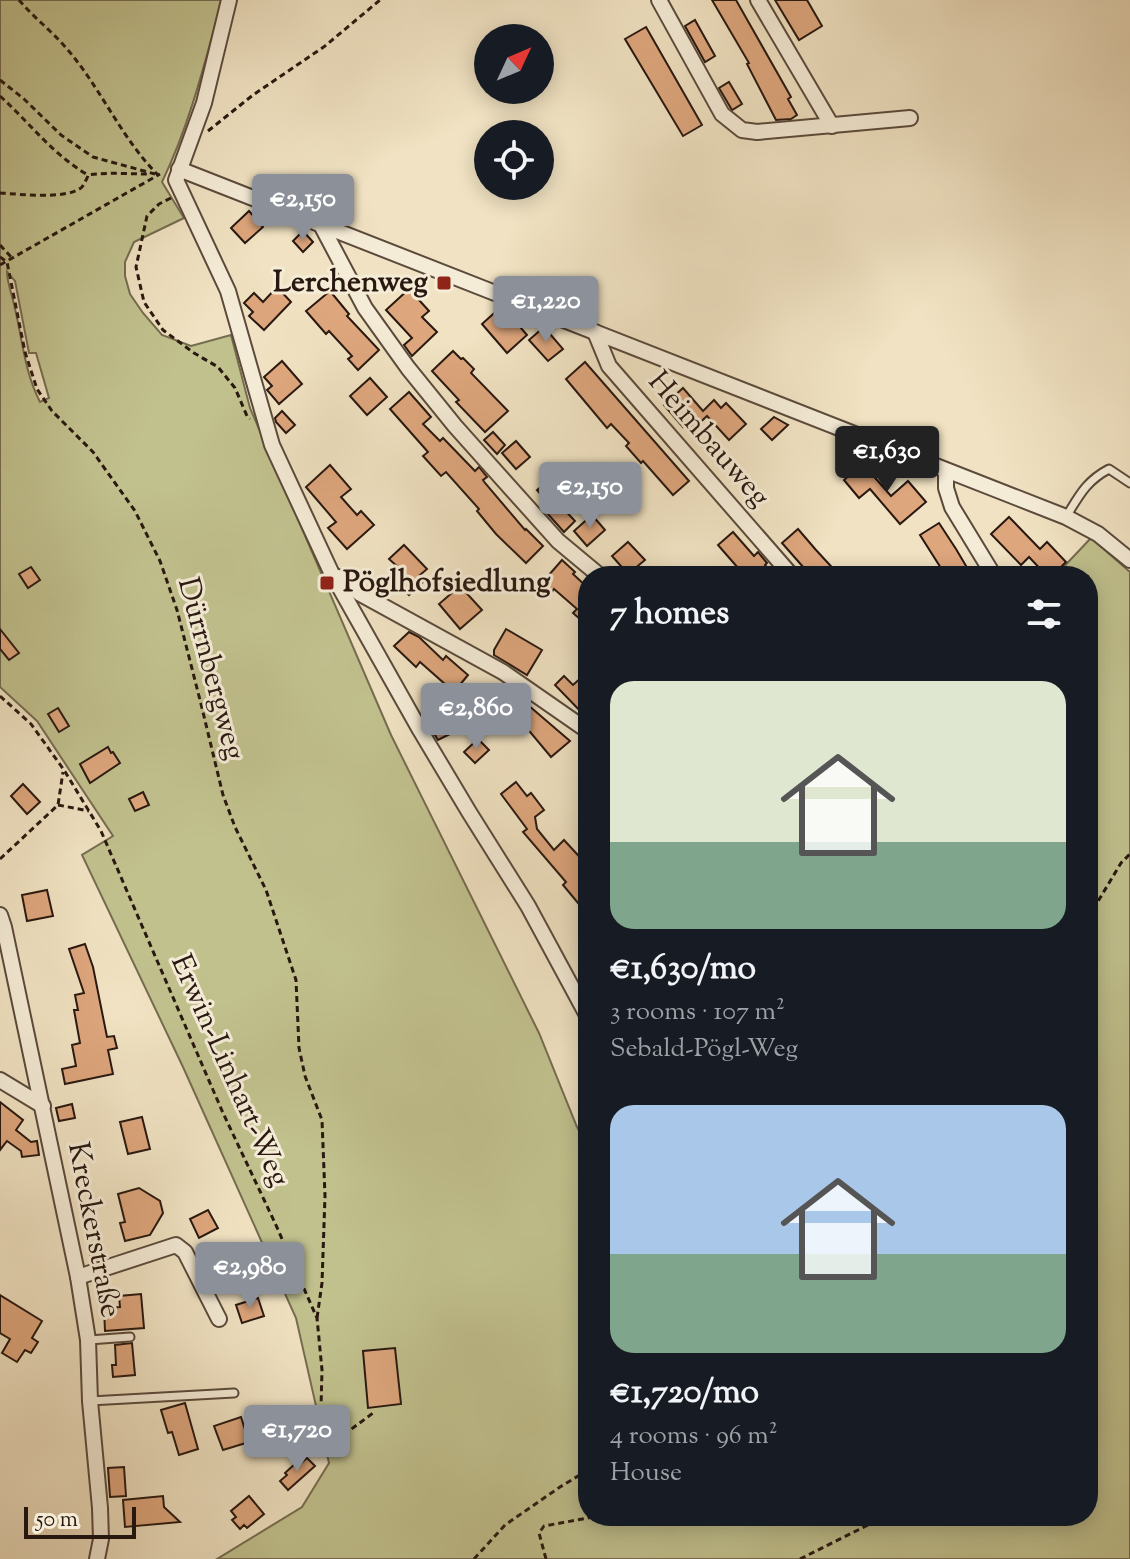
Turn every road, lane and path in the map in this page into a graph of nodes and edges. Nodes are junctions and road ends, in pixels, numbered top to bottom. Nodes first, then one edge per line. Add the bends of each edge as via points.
1 (19, 0) edge
2 (229, 0) edge
3 (380, 0) edge
4 (659, 0) edge
5 (758, 0) edge
6 (0, 80) edge
7 (0, 96) edge
8 (910, 118) dead end
9 (832, 126) junction
10 (188, 144) junction
11 (179, 169) junction
12 (156, 174) junction
13 (88, 175) junction
14 (0, 193) edge
15 (182, 193) junction
16 (320, 223) junction
17 (0, 245) edge
18 (0, 257) edge
19 (13, 259) junction
20 (7, 262) junction
21 (0, 265) edge
22 (595, 332) junction
23 (269, 435) junction
24 (946, 471) junction
25 (1130, 483) edge
26 (1066, 517) junction
27 (1130, 560) edge
28 (588, 566) edge
29 (783, 566) edge
30 (988, 566) edge
31 (331, 572) junction
32 (0, 696) edge
33 (578, 724) edge
34 (64, 770) junction
35 (58, 805) junction
36 (89, 811) junction
37 (1130, 854) edge
38 (0, 859) edge
39 (1098, 901) edge
40 (0, 915) edge
41 (578, 998) edge
42 (0, 1080) edge
43 (43, 1106) junction
44 (78, 1277) junction
45 (317, 1318) junction
46 (219, 1319) dead end
47 (130, 1337) dead end
48 (88, 1340) junction
49 (234, 1393) dead end
50 (90, 1401) junction
51 (373, 1413) dead end
52 (578, 1477) edge
53 (578, 1520) edge
54 (866, 1526) edge
55 (97, 1559) edge
56 (474, 1559) edge
57 (546, 1559) edge
58 (800, 1559) edge

1 - 12 path via 67,48
2 - 10 street via 204,103
3 - 10 path
4 - 9 street via 722,114 742,130
5 - 9 street
6 - 12 path via 93,157
7 - 13 path via 48,147
8 - 9 street
10 - 11 street
11 - 15 street via 176,180
11 - 16 street
12 - 13 path
12 - 19 path
13 - 14 path via 72,192
15 - 23 street via 228,291
15 - 23 path via 147,216 136,267 144,302 163,330 218,367 247,416
16 - 22 street
16 - 28 street via 365,308 408,368 558,541
17 - 19 path
18 - 20 path
19 - 20 path
20 - 21 path
20 - 45 path, Dürrnbergweg via 37,389 93,452 135,511 160,561 223,795 266,890 296,980 299,1048 322,1120 325,1196
22 - 24 street
22 - 29 street, Heimbauweg via 609,366
23 - 31 street
24 - 26 street
24 - 30 street via 952,507
25 - 26 lane via 1109,469 1095,476
26 - 27 street
31 - 33 street via 359,593 503,672
31 - 41 street
32 - 34 path, Erwin-Linhart-Weg via 31,724
34 - 35 path
34 - 36 path, Erwin-Linhart-Weg
35 - 36 path
35 - 38 path
36 - 45 path, Erwin-Linhart-Weg
37 - 39 path
40 - 43 street, Kreckerstraße
42 - 43 street
43 - 44 street, Kreckerstraße
44 - 46 street via 176,1245 185,1252
44 - 48 street, Kreckerstraße
45 - 51 path, Erwin-Linhart-Weg via 321,1407 308,1444 330,1445
47 - 48 lane
48 - 50 street, Kreckerstraße
49 - 50 lane
50 - 55 street, Kreckerstraße via 100,1508
52 - 56 path via 505,1525
53 - 57 path via 544,1526 539,1533
54 - 58 path

